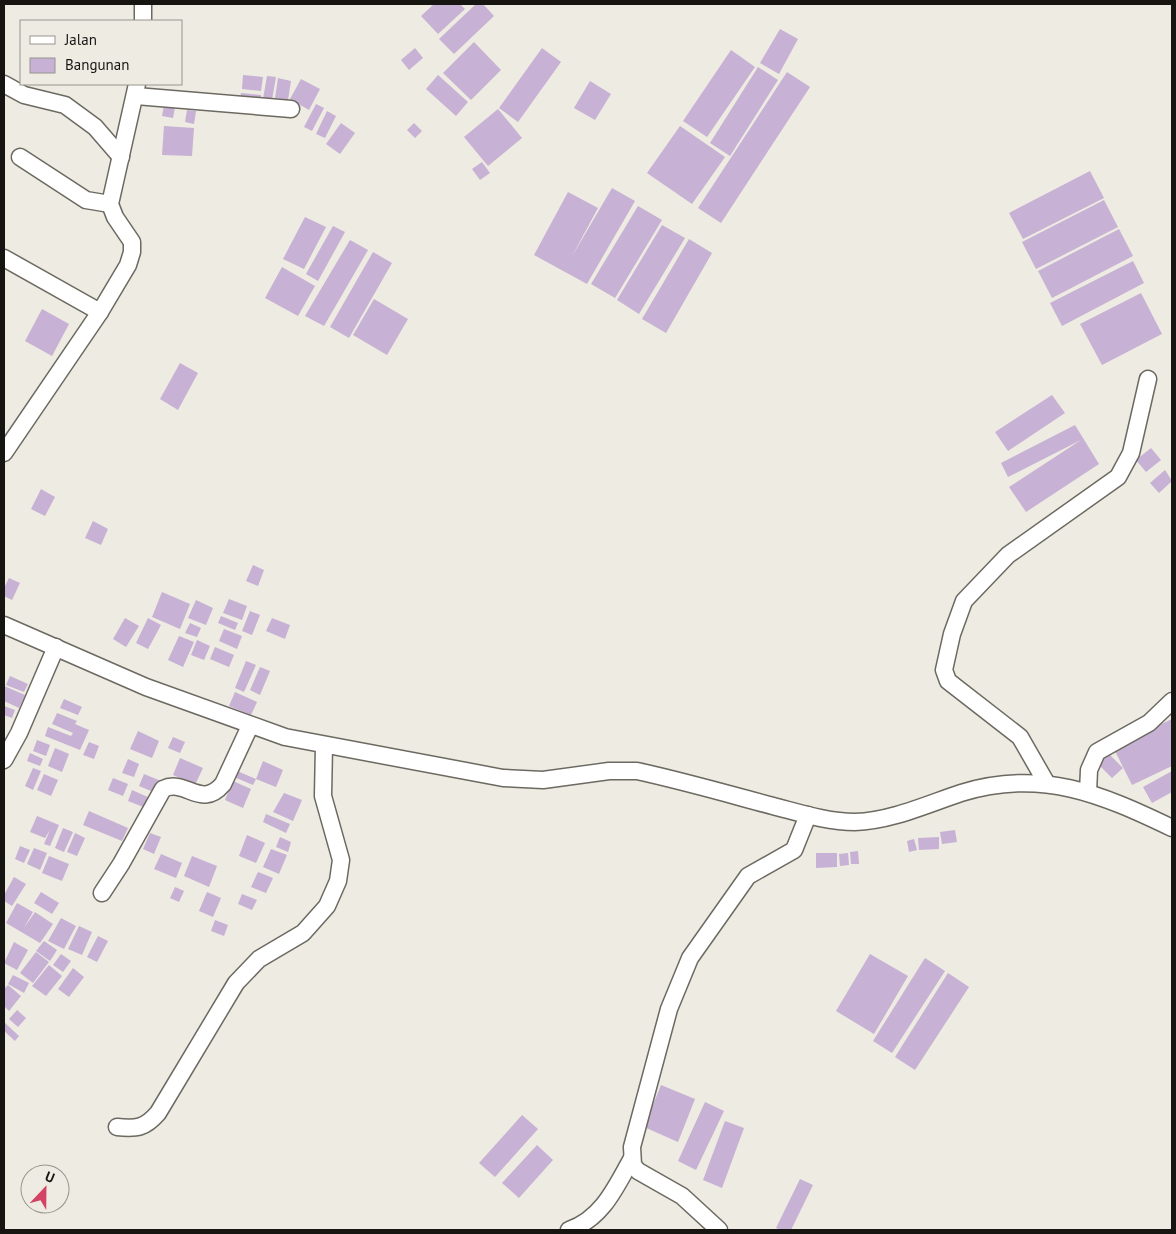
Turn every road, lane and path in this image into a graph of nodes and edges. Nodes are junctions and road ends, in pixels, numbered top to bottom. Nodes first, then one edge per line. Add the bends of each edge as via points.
1 (142, 4) edge
2 (143, 20) edge
3 (4, 84) edge
4 (137, 90) edge
5 (291, 110) dead end
6 (20, 157) dead end
7 (121, 157) junction
8 (110, 204) junction
9 (4, 258) edge
10 (100, 312) junction
11 (1148, 379) dead end
12 (9, 433) edge
13 (4, 453) edge
14 (4, 626) edge
15 (56, 647) junction
16 (1172, 701) edge
17 (250, 726) junction
18 (324, 746) junction
19 (4, 760) edge
20 (1047, 784) junction
21 (1088, 792) junction
22 (808, 815) junction
23 (1172, 828) edge
24 (102, 893) dead end
25 (118, 1127) dead end
26 (632, 1158) junction
27 (568, 1230) edge
28 (720, 1230) edge

1 - 2 street
3 - 7 street via 24,95 65,105 106,138
4 - 5 street
4 - 7 street
6 - 8 street via 86,200
7 - 8 street
8 - 10 street via 132,242 132,252 128,265
9 - 10 street
10 - 12 street
11 - 20 street via 1131,453 1118,476 1008,555 964,601 952,634 944,670 948,681 1020,738
12 - 13 street
14 - 15 street
15 - 17 street
15 - 19 street via 20,732
16 - 21 street via 1149,723 1098,752 1089,770
17 - 18 street
17 - 24 street via 217,791 200,795 178,787 163,789
18 - 22 street via 470,773 529,780 637,771
18 - 25 street via 323,796 341,860 338,881 327,906 303,933 259,959 236,982 149,1123 141,1128
20 - 21 street
20 - 22 street via 1020,783 979,788 865,821
21 - 23 street
22 - 26 street via 794,850 748,876 690,958 669,1009 634,1138
26 - 27 street via 613,1192 592,1219
26 - 28 street via 638,1171 682,1196

